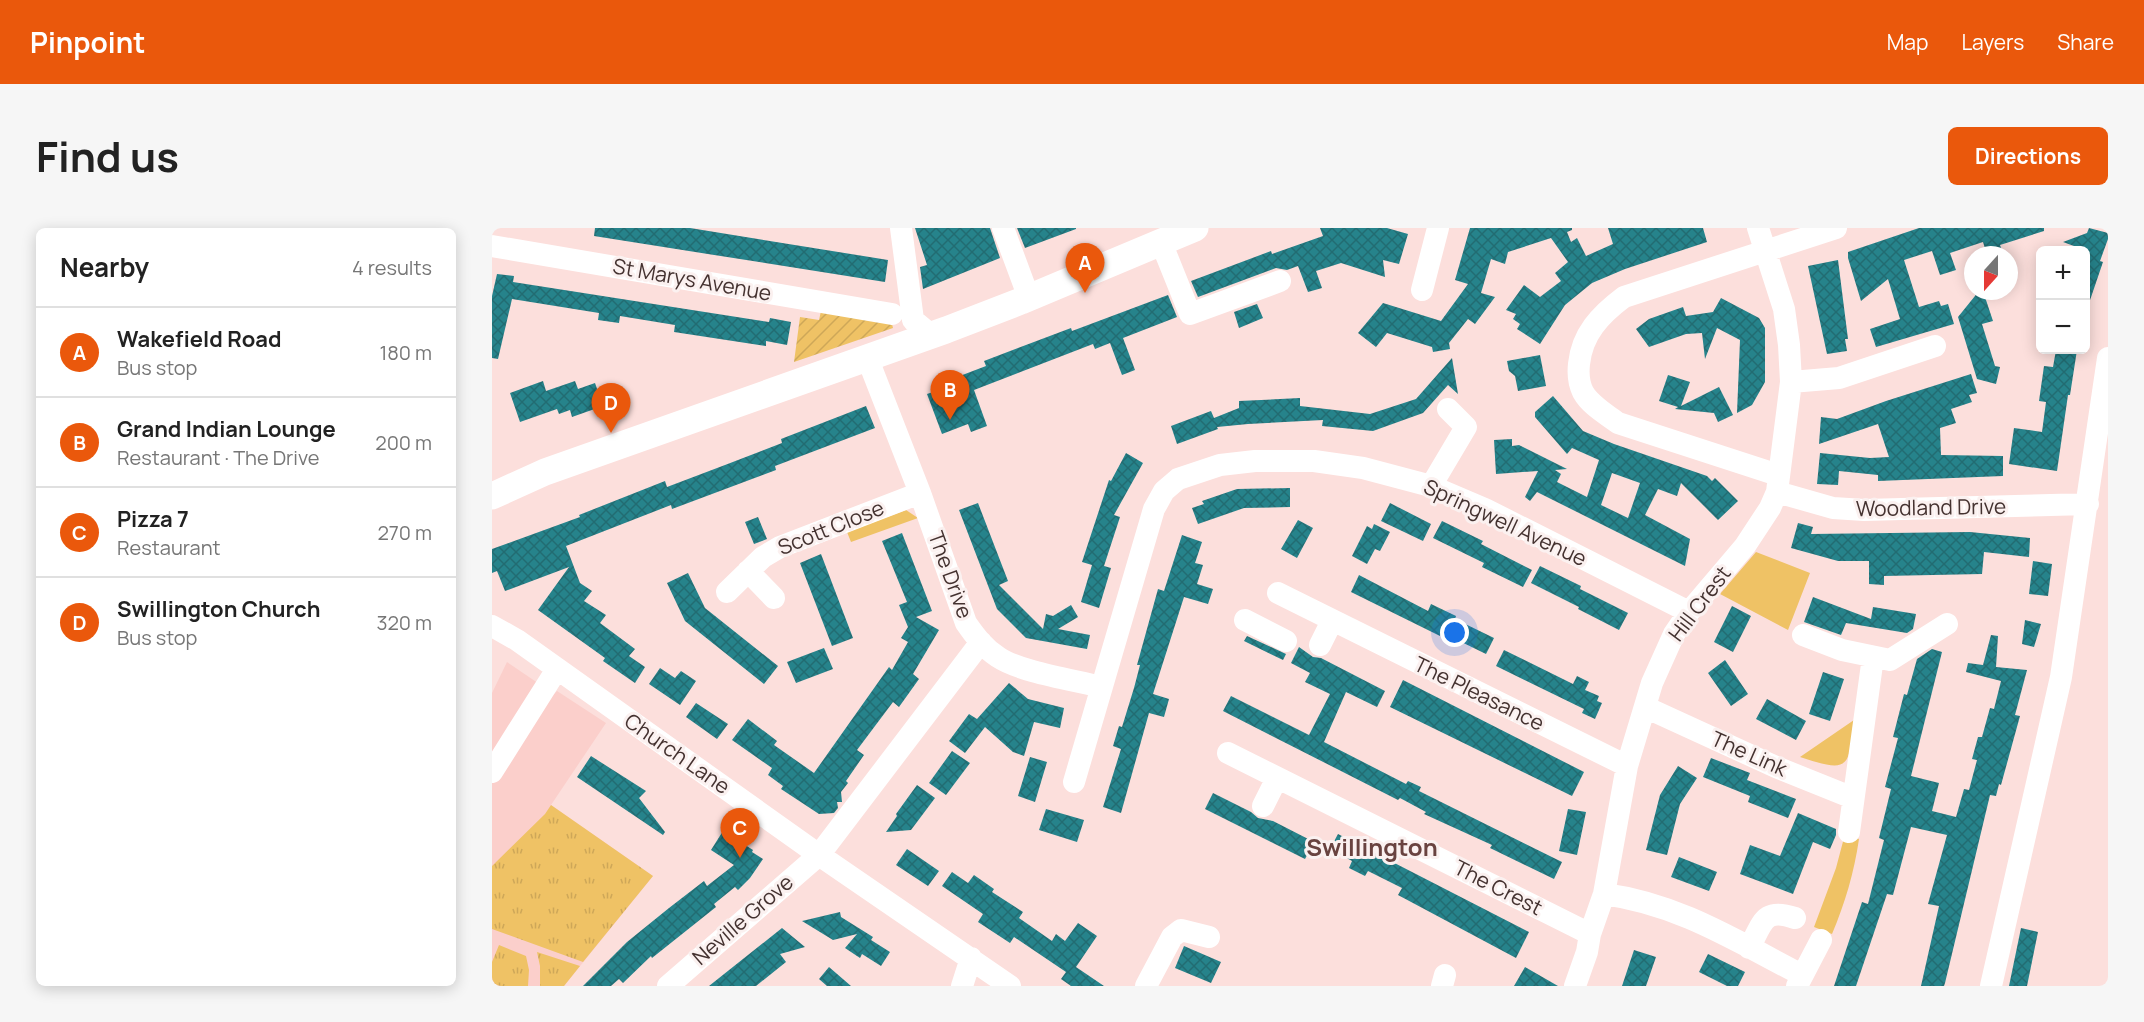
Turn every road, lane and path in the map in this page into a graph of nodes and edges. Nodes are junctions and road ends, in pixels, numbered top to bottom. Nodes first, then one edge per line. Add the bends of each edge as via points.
1 (901, 228) edge
2 (1003, 228) edge
3 (1196, 228) edge
4 (1438, 228) edge
5 (1758, 228) edge
6 (1836, 228) edge
7 (504, 241) edge
8 (1161, 242) junction
9 (1765, 251) junction
10 (1280, 281) dead end
11 (1422, 290) dead end
12 (1029, 298) junction
13 (912, 323) junction
14 (1935, 346) dead end
15 (867, 357) junction
16 (2108, 358) edge
17 (1791, 382) junction
18 (1448, 409) dead end
19 (1778, 483) junction
20 (1431, 486) junction
21 (920, 493) junction
22 (492, 496) edge
23 (2088, 504) junction
24 (748, 571) junction
25 (727, 592) dead end
26 (774, 598) dead end
27 (1689, 612) junction
28 (1245, 620) dead end
29 (1332, 621) junction
30 (1947, 624) dead end
31 (492, 626) edge
32 (1803, 635) dead end
33 (981, 642) junction
34 (1320, 645) dead end
35 (1873, 657) junction
36 (557, 669) junction
37 (1101, 687) junction
38 (1645, 707) junction
39 (1228, 753) dead end
40 (1627, 766) junction
41 (492, 772) edge
42 (1277, 778) junction
43 (1074, 782) dead end
44 (1854, 798) junction
45 (1263, 806) dead end
46 (1849, 832) dead end
47 (819, 855) junction
48 (1604, 894) junction
49 (1795, 918) dead end
50 (1590, 934) junction
51 (1209, 937) dead end
52 (1821, 940) dead end
53 (1749, 948) junction
54 (971, 958) junction
55 (1799, 980) edge
56 (668, 986) edge
57 (962, 986) edge
58 (1010, 986) edge
59 (1146, 986) edge
60 (1575, 986) edge
61 (1990, 986) edge

1 - 13 street
2 - 12 street
3 - 8 main road
4 - 11 street
5 - 9 street, Hill Crest
6 - 9 street, Woodland Drive
7 - 13 street, St Marys Avenue
8 - 10 street via 1190,314
8 - 12 main road
9 - 17 street, Hill Crest via 1784,309
9 - 19 street, Woodland Drive via 1624,297 1591,328 1581,349 1578,372 1583,392 1618,423
12 - 13 main road
13 - 15 main road
14 - 17 street via 1839,378
15 - 21 street, The Drive
15 - 22 main road via 545,472
16 - 23 street
17 - 19 street, Hill Crest
18 - 20 street via 1466,427
19 - 23 street, Woodland Drive via 1833,508
19 - 27 street, Hill Crest via 1770,508 1745,546
20 - 27 street, Springwell Avenue via 1485,509
20 - 37 street, Springwell Avenue via 1363,468 1314,461 1255,460 1220,465 1178,479 1164,491 1154,509
21 - 24 street, Scott Close via 780,547
21 - 33 street, The Drive via 966,623
23 - 61 street via 2061,677
24 - 25 street, Scott Close
24 - 26 street
27 - 38 street, Hill Crest via 1663,657
28 - 29 street, The Pleasance via 1280,638 1284,596
29 - 34 street
29 - 40 street, The Pleasance
30 - 35 street via 1890,660
31 - 36 street, Church Lane
32 - 35 street
33 - 37 street via 1012,664
33 - 47 street, The Drive
35 - 44 street
36 - 41 street
36 - 47 street, Church Lane
37 - 43 street, Springwell Avenue
38 - 40 street, Hill Crest
38 - 44 street, The Link
39 - 42 street, The Crest
40 - 48 street, Hill Crest
42 - 45 street
42 - 50 street, The Crest
44 - 46 street
47 - 54 street, Church Lane
47 - 56 street, Neville Grove
48 - 50 street, Hill Crest
48 - 53 street via 1672,910
49 - 53 street via 1771,914
50 - 60 street, Hill Crest
51 - 59 street via 1181,930 1172,937
52 - 55 street
53 - 55 street
54 - 57 street
54 - 58 street, Church Lane

